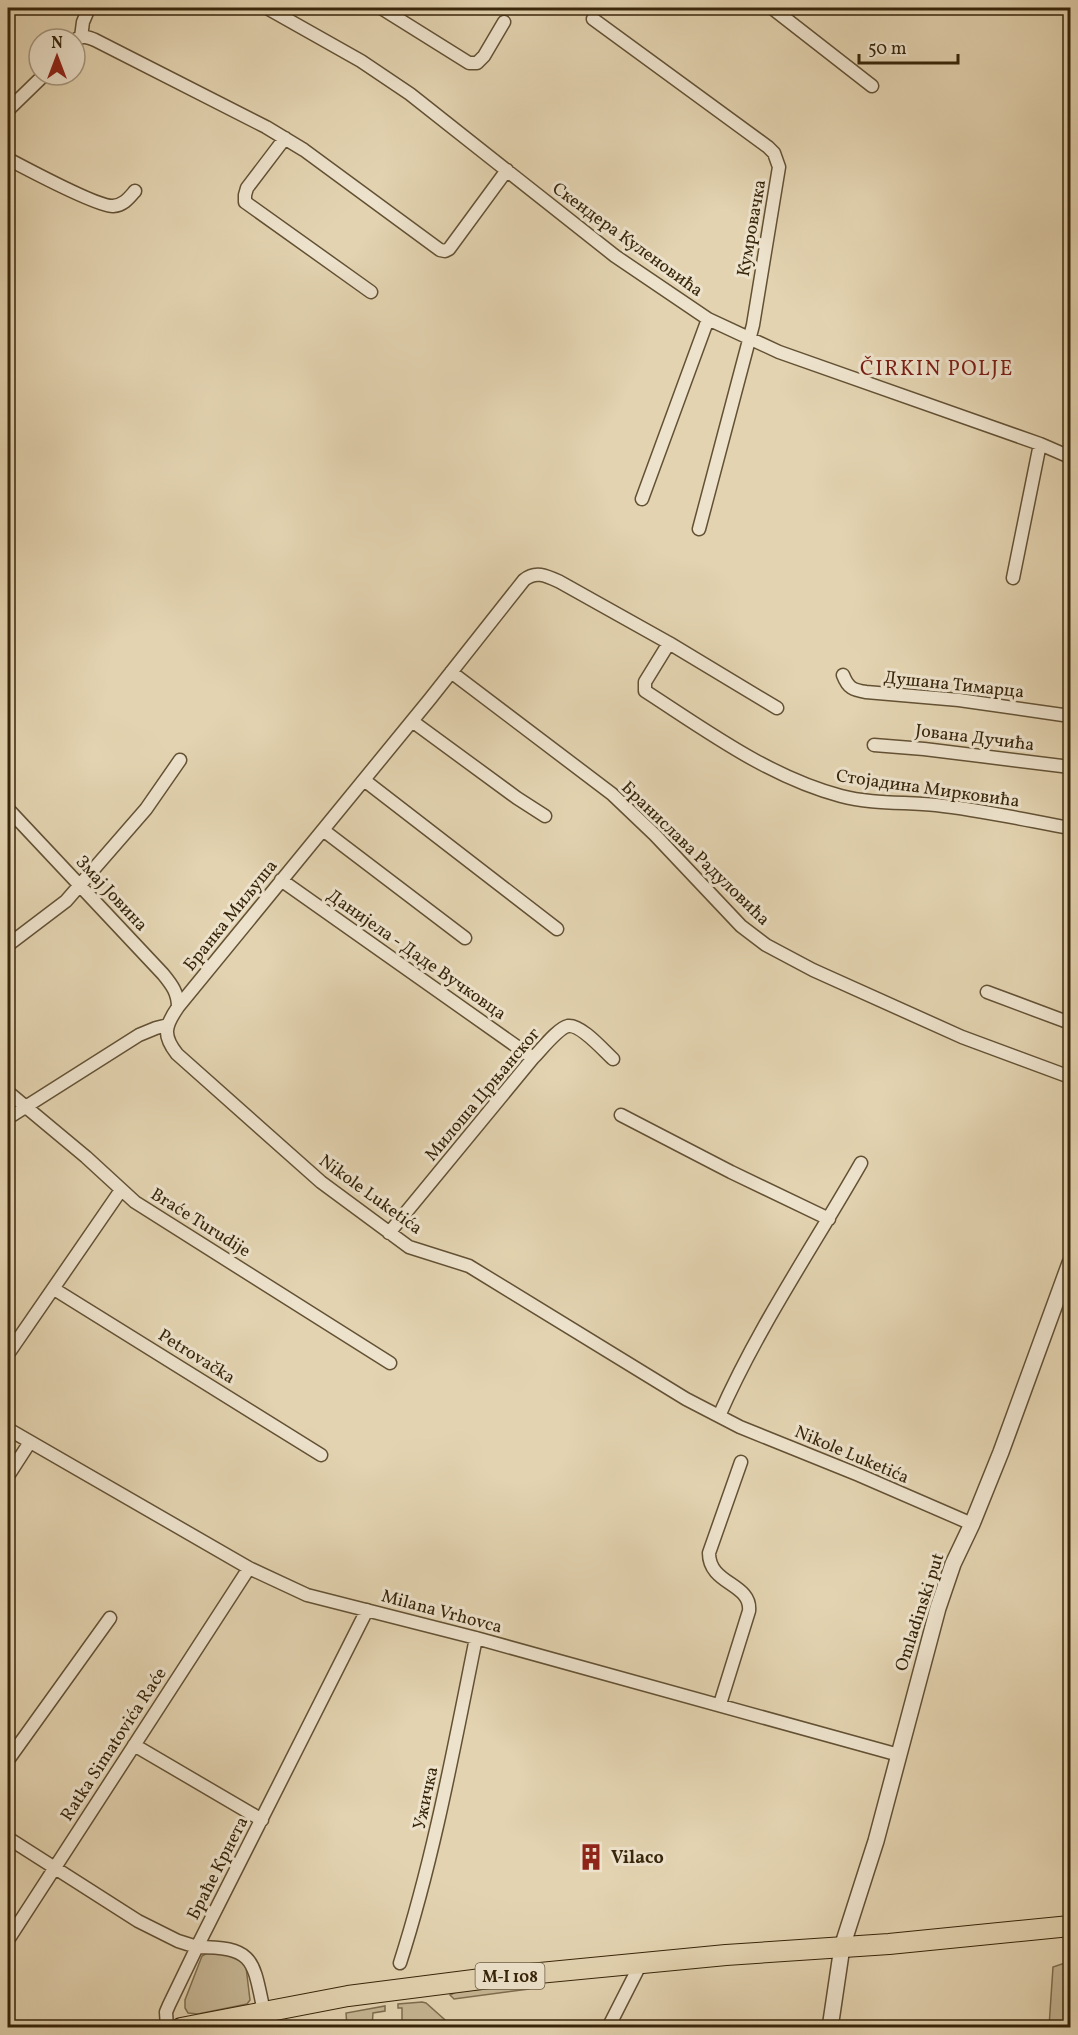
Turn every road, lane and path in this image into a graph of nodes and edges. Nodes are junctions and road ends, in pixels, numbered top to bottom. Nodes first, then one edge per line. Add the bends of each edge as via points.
1 (89, 8) edge
2 (267, 8) edge
3 (381, 8) edge
4 (772, 8) edge
5 (593, 19) dead end
6 (504, 22) dead end
7 (81, 27) edge
8 (87, 37) edge
9 (872, 86) dead end
10 (32, 87) edge
11 (8, 110) edge
12 (285, 138) junction
13 (8, 159) edge
14 (507, 170) junction
15 (135, 190) dead end
16 (371, 292) dead end
17 (708, 319) junction
18 (749, 339) junction
19 (1040, 444) junction
20 (1071, 457) edge
21 (642, 499) dead end
22 (699, 529) dead end
23 (1013, 578) dead end
24 (669, 643) junction
25 (451, 672) junction
26 (843, 675) dead end
27 (777, 708) dead end
28 (1071, 716) edge
29 (412, 721) junction
30 (874, 745) dead end
31 (180, 760) dead end
32 (1071, 767) edge
33 (364, 780) junction
34 (8, 809) edge
35 (545, 816) dead end
36 (1071, 828) edge
37 (323, 830) junction
38 (281, 880) junction
39 (81, 885) junction
40 (557, 929) dead end
41 (465, 938) dead end
42 (8, 945) edge
43 (987, 992) dead end
44 (178, 1007) junction
45 (1071, 1023) edge
46 (168, 1025) junction
47 (533, 1058) junction
48 (614, 1059) dead end
49 (1071, 1077) edge
50 (8, 1092) edge
51 (25, 1107) junction
52 (621, 1116) dead end
53 (8, 1118) edge
54 (861, 1163) dead end
55 (121, 1190) junction
56 (830, 1219) junction
57 (388, 1233) junction
58 (1071, 1263) edge
59 (54, 1289) junction
60 (8, 1354) edge
61 (390, 1363) dead end
62 (719, 1416) junction
63 (8, 1429) edge
64 (30, 1442) junction
65 (321, 1455) dead end
66 (741, 1462) dead end
67 (8, 1476) edge
68 (972, 1524) junction
69 (249, 1568) junction
70 (367, 1610) junction
71 (110, 1618) dead end
72 (476, 1638) junction
73 (720, 1704) junction
74 (134, 1745) junction
75 (899, 1755) junction
76 (8, 1760) edge
77 (262, 1820) junction
78 (8, 1838) edge
79 (54, 1868) junction
80 (1071, 1926) edge
81 (8, 1940) edge
82 (197, 1947) junction
83 (842, 1947) junction
84 (400, 1963) dead end
85 (641, 1964) junction
86 (264, 2012) junction
87 (167, 2028) edge
88 (181, 2028) edge
89 (608, 2028) edge
90 (830, 2028) edge

1 - 7 street
2 - 14 street, Скендера Куленовића via 361,61 410,94
3 - 6 street via 469,63 477,63 484,56
4 - 9 street
5 - 18 street, Кумровачка via 774,153 778,176
8 - 12 street
10 - 11 street
12 - 14 street via 445,251
12 - 16 street via 247,188 245,202
13 - 15 street via 111,206 125,203
14 - 17 street, Скендера Куленовића via 615,256
17 - 18 street, Скендера Куленовића
17 - 21 street
18 - 19 street, Скендера Куленовића
18 - 22 street, Кумровачка
19 - 20 street, Скендера Куленовића
19 - 23 street
24 - 25 street, Бранка Миљуша via 547,575 536,574 524,580
24 - 27 street
24 - 36 street, Стојадина Мирковића via 645,682 645,691 786,777 842,797 948,807
25 - 29 street, Бранка Миљуша
25 - 49 street, Бранислава Радуловића via 612,794 741,926 766,945 962,1037
26 - 28 street, Душана Тимарца via 852,690
29 - 33 street, Бранка Миљуша
29 - 35 street
30 - 32 street, Јована Дучића
31 - 39 street via 146,809
33 - 37 street, Бранка Миљуша
33 - 40 street
34 - 39 street, Змај Јовина
37 - 38 street, Бранка Миљуша
37 - 41 street
38 - 44 street, Бранка Миљуша
38 - 47 street, Данијела - Даде Вучковца
39 - 42 street
39 - 44 street, Змај Јовина via 174,987
43 - 45 street
44 - 46 street, Бранка Миљуша
46 - 51 street via 139,1035
46 - 57 street, Nikole Luketića via 169,1043 177,1054 321,1182
47 - 48 street, Милоша Црњанског via 567,1026 584,1032
47 - 57 street, Милоша Црњанског
50 - 51 street, Braće Turudije
51 - 53 street
51 - 55 street, Braće Turudije
52 - 56 street
54 - 56 street
55 - 59 street
55 - 61 street, Braće Turudije
56 - 62 street via 762,1329
57 - 62 street, Nikole Luketića via 409,1247 469,1266 686,1400
58 - 68 street, Omladinski put
59 - 60 street
59 - 65 street, Petrovačka
62 - 68 street, Nikole Luketića
63 - 64 street, Milana Vrhovca
64 - 67 street
64 - 69 street, Milana Vrhovca
66 - 73 street via 709,1553 712,1570 750,1603
68 - 75 street, Omladinski put via 938,1608
69 - 70 street, Milana Vrhovca via 307,1595
69 - 74 street, Ratka Simatovića Raće
70 - 72 street, Milana Vrhovca
70 - 77 street, Браће Крнета
71 - 76 street
72 - 73 street, Milana Vrhovca
72 - 84 street, Ужичка via 430,1859
73 - 75 street, Milana Vrhovca
74 - 77 street
74 - 79 street, Ratka Simatovića Raće
75 - 83 street, Omladinski put
77 - 82 street, Браће Крнета
78 - 79 street, Браће Крнета
79 - 81 street, Ratka Simatovića Raće
79 - 82 street, Браће Крнета via 138,1922
80 - 83 main road, M-I 108
82 - 86 street via 223,1947 245,1955 252,1964
82 - 87 street via 166,2012
83 - 85 main road, M-I 108
83 - 90 street, Omladinski put
85 - 86 main road, M-I 108 via 439,1984
85 - 89 street
86 - 88 main road, M-I 108

